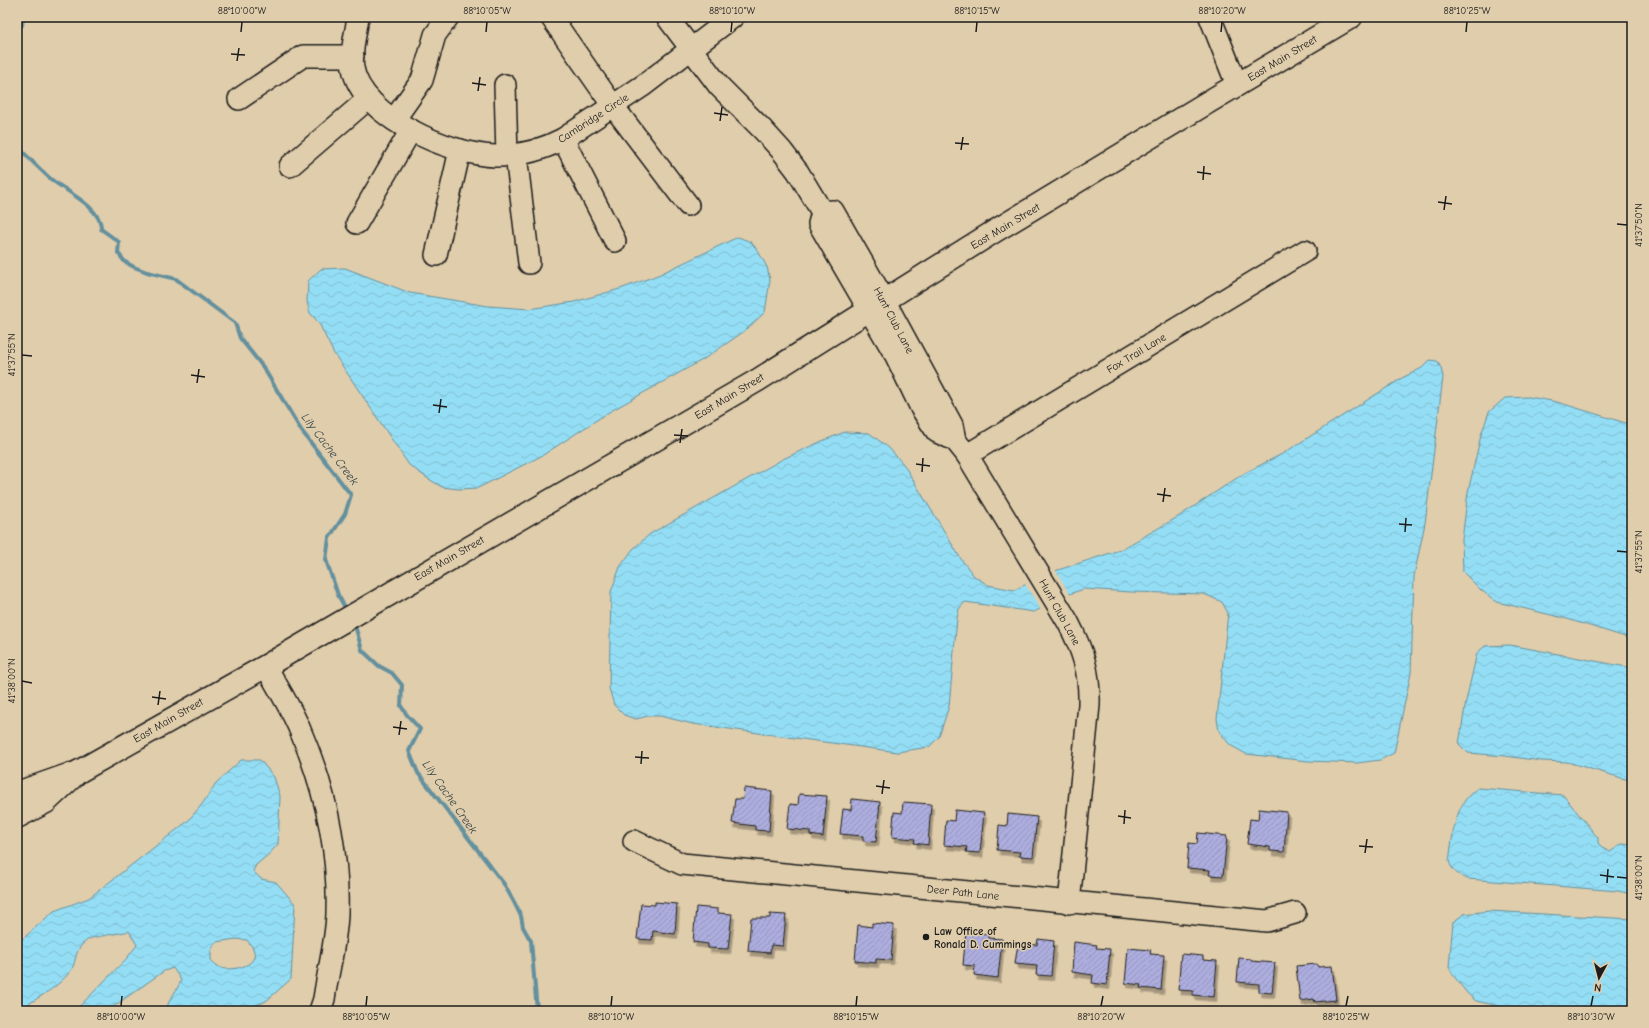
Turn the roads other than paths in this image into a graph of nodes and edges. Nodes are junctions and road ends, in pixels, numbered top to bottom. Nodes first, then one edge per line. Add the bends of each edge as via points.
1 (358, 17) edge
2 (448, 17) edge
3 (551, 17) edge
4 (667, 17) edge
5 (733, 17) edge
6 (1210, 17) edge
7 (1351, 17) edge
8 (691, 49) junction
9 (353, 56) junction
10 (505, 85) dead end
11 (1237, 85) junction
12 (239, 99) dead end
13 (368, 99) junction
14 (613, 106) junction
15 (402, 125) junction
16 (563, 140) junction
17 (460, 150) junction
18 (511, 155) junction
19 (290, 166) dead end
20 (688, 205) dead end
21 (357, 223) dead end
22 (615, 241) dead end
23 (1305, 251) dead end
24 (436, 255) dead end
25 (529, 263) dead end
26 (876, 305) junction
27 (961, 448) junction
28 (266, 666) junction
29 (78, 772) junction
30 (17, 793) edge
31 (17, 817) edge
32 (634, 841) dead end
33 (1069, 903) junction
34 (1295, 913) dead end
35 (320, 1011) edge

1 - 9 street, Cambridge Circle
2 - 15 street via 435,35 422,80
3 - 14 street
4 - 8 street, Hunt Club Lane
5 - 8 street, Cambridge Circle
6 - 11 street
7 - 11 main road, East Main Street
8 - 14 street, Cambridge Circle
8 - 26 street, Hunt Club Lane via 719,86 782,151 822,212 833,211
9 - 12 street via 303,56
9 - 13 street, Cambridge Circle via 353,69
10 - 18 street
11 - 26 main road, East Main Street
13 - 15 street, Cambridge Circle
13 - 19 street
14 - 16 street, Cambridge Circle
14 - 20 street
15 - 17 street, Cambridge Circle via 428,139
15 - 21 street
16 - 18 street, Cambridge Circle
16 - 22 street
17 - 18 street, Cambridge Circle via 494,156
17 - 24 street
18 - 25 street
23 - 27 street, Fox Trail Lane
26 - 27 street, Hunt Club Lane via 929,385 952,425
26 - 28 main road, East Main Street via 726,399
27 - 33 street, Hunt Club Lane via 1064,615 1083,654 1088,673 1090,690
28 - 29 main road, East Main Street
28 - 35 street via 302,735 323,794 330,827 337,884 337,916
29 - 30 main road
29 - 31 main road via 46,802
32 - 33 street, Deer Path Lane via 682,864
33 - 34 street, Deer Path Lane via 1267,921

